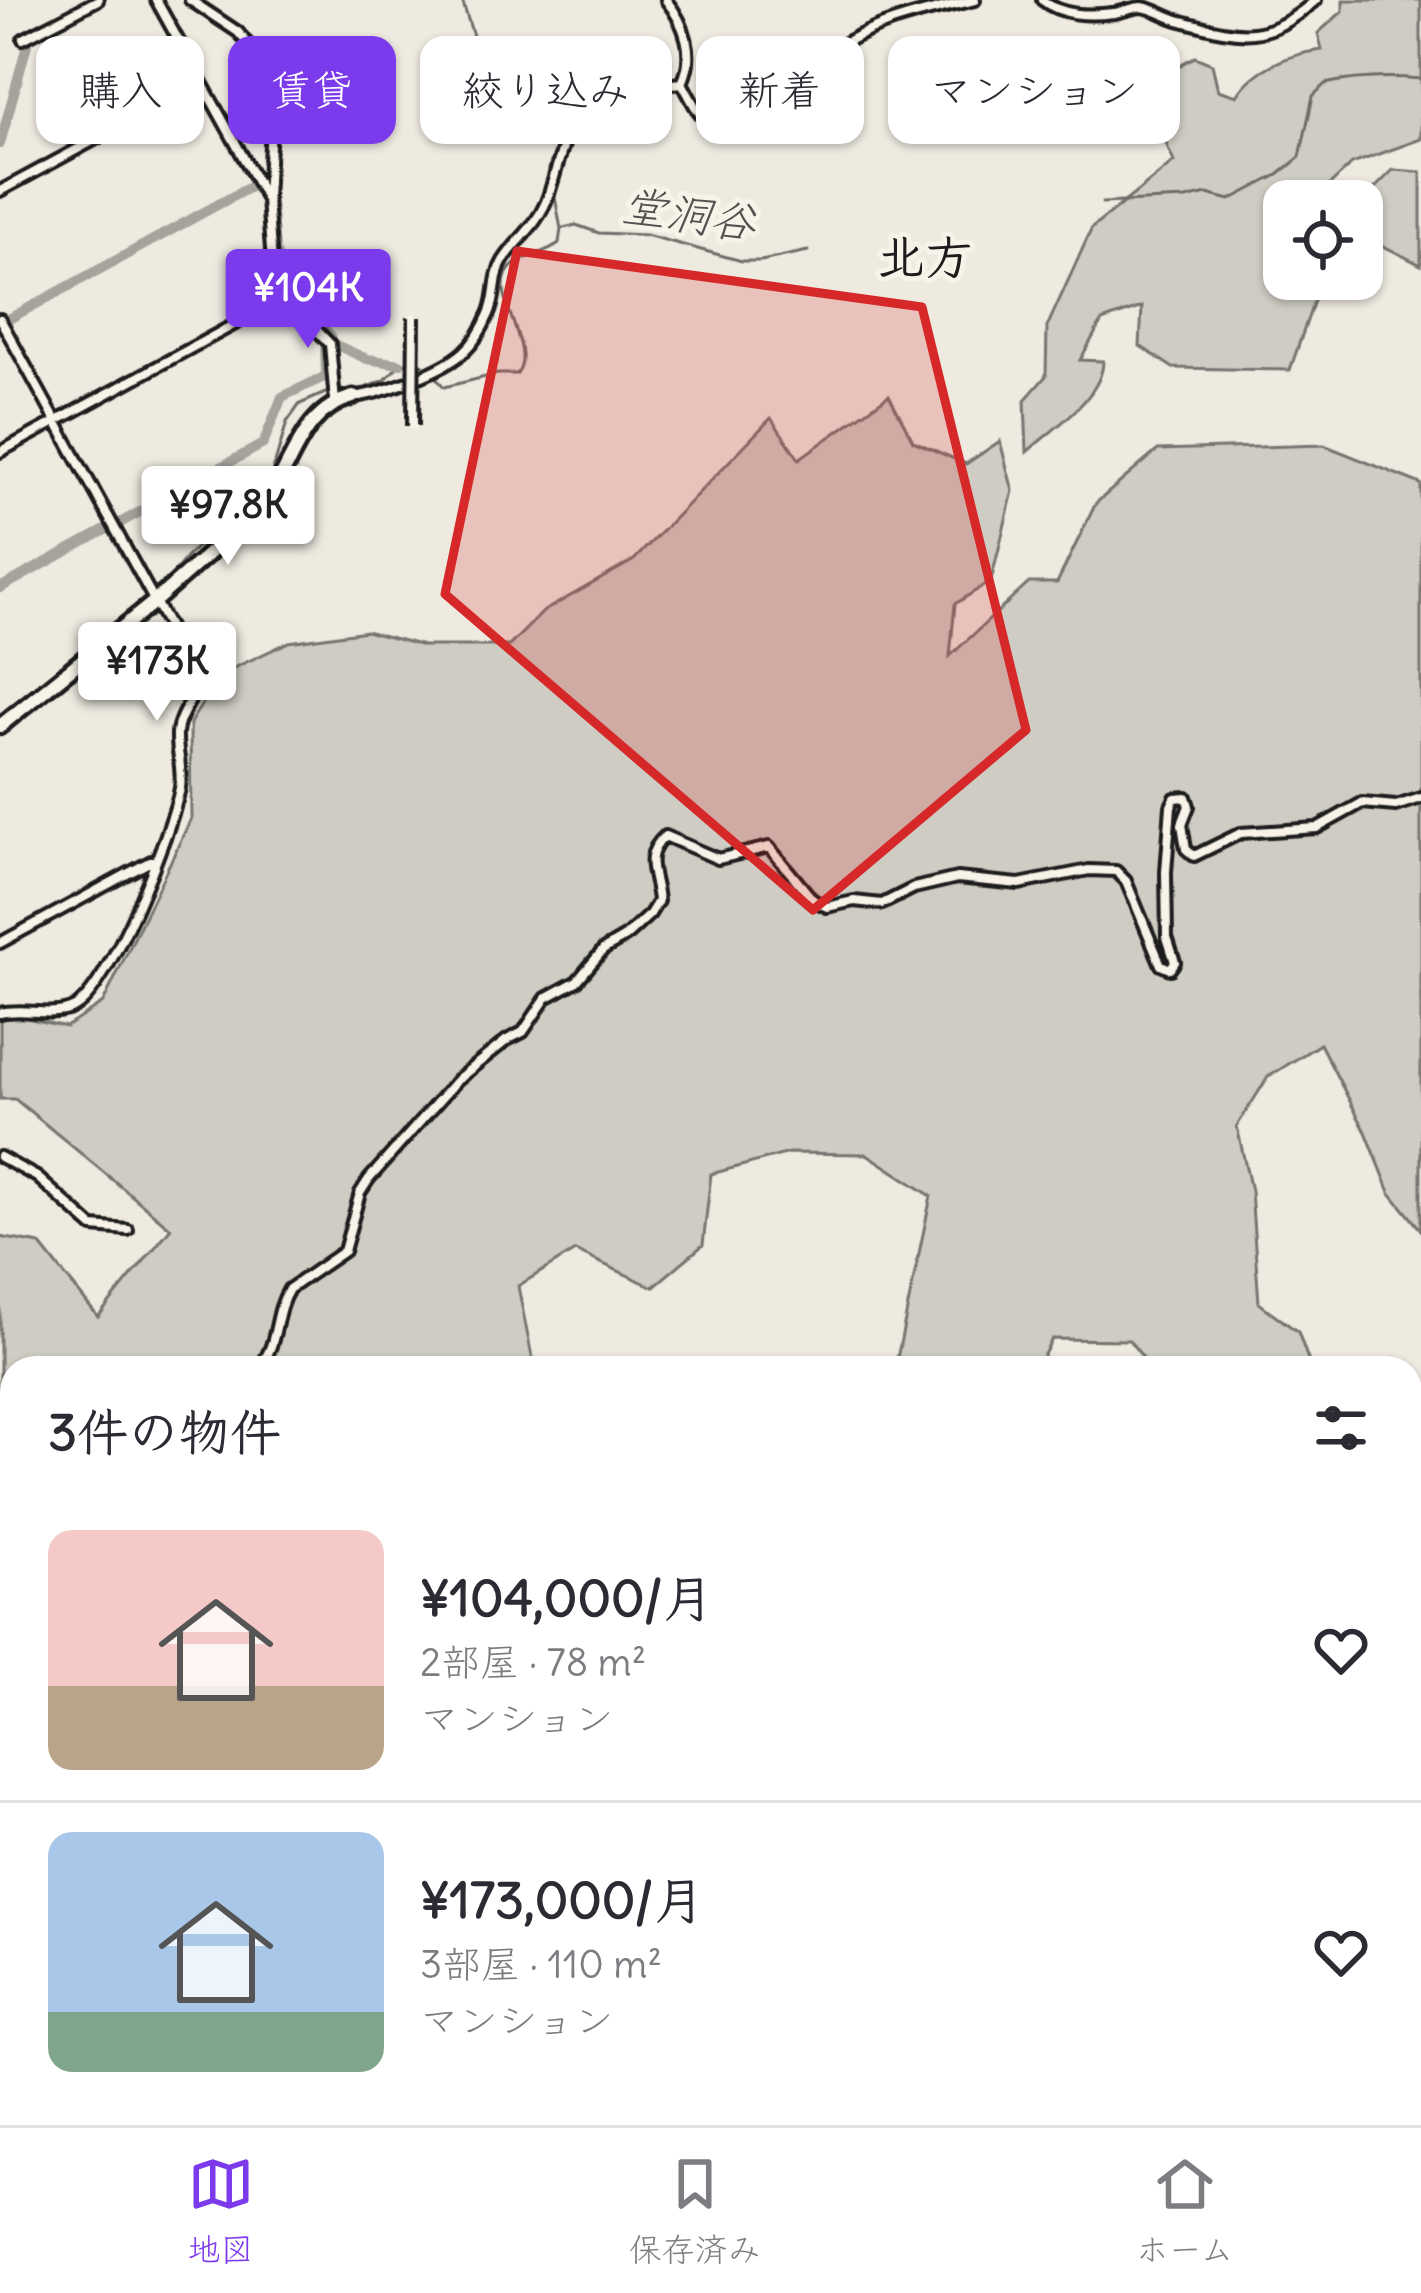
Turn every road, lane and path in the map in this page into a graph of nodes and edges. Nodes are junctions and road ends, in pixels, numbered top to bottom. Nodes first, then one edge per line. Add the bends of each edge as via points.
1 (98, 0) edge
2 (156, 0) edge
3 (190, 0) edge
4 (666, 0) edge
5 (975, 0) edge
6 (1042, 0) edge
7 (1316, 0) edge
8 (175, 36) edge
9 (23, 39) dead end
10 (682, 83) junction
11 (204, 90) edge
12 (87, 144) edge
13 (0, 191) edge
14 (267, 200) junction
15 (285, 297) junction
16 (414, 317) dead end
17 (0, 319) edge
18 (353, 397) joint
19 (335, 402) junction
20 (57, 423) junction
21 (413, 427) dead end
22 (0, 452) edge
23 (154, 602) junction
24 (0, 726) edge
25 (1421, 798) edge
26 (153, 860) junction
27 (0, 943) edge
28 (0, 1013) edge
29 (0, 1157) edge
30 (128, 1230) dead end
31 (269, 1356) edge

1 - 9 street
2 - 8 street
3 - 14 street via 248,44 272,109
4 - 10 street via 683,22 689,60
5 - 10 street via 857,38 760,116 736,125 708,123
6 - 7 street via 1083,14 1142,7 1258,36
10 - 18 street via 623,90 582,112 545,205 503,260 492,309 467,350
11 - 14 street
12 - 13 street
14 - 15 street via 272,262
15 - 19 street via 330,344
15 - 20 street
16 - 21 street, bridge
17 - 20 street
18 - 19 street
19 - 23 street via 310,423 269,499
20 - 22 street
20 - 23 street
23 - 24 street
23 - 26 street via 200,682 179,724 180,787
25 - 31 street via 1362,803 1317,828 1241,833 1194,856 1186,849 1186,796 1175,798 1166,872 1170,969 1116,871 1019,884 957,878 890,902 827,908 769,847 718,860 665,836 651,856 658,901 650,914 577,981 546,998 523,1032 458,1079 368,1180 344,1251 289,1289
26 - 27 street
26 - 28 street via 109,968 87,998 68,1011
29 - 30 street via 93,1227

